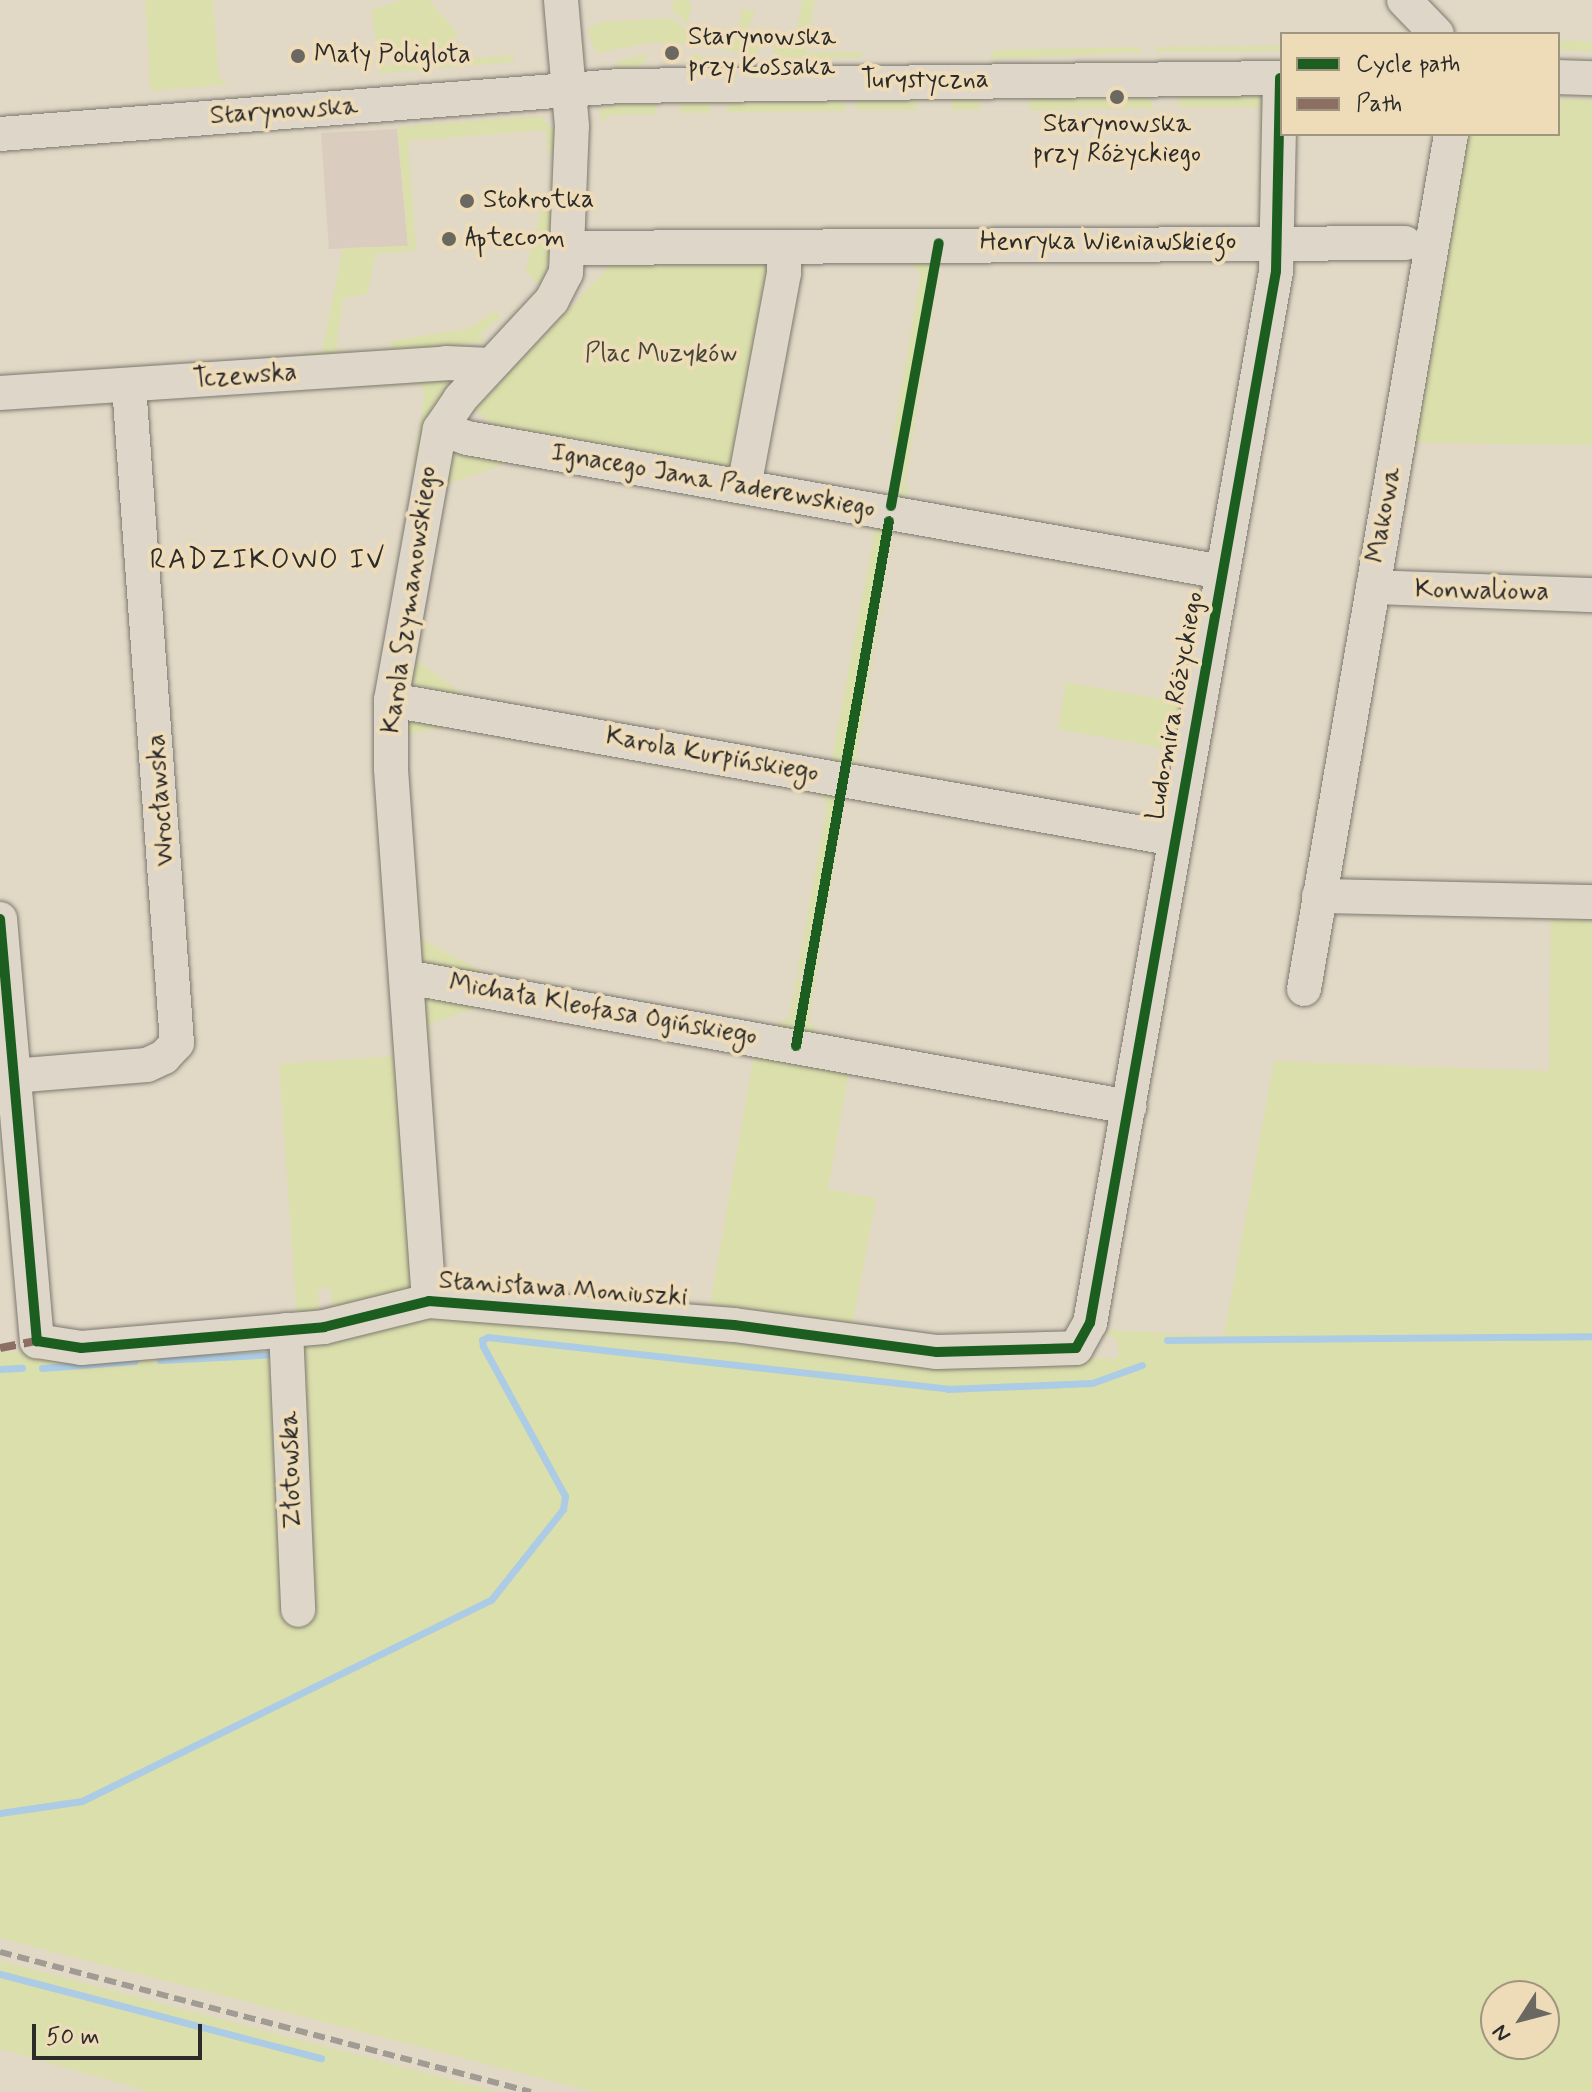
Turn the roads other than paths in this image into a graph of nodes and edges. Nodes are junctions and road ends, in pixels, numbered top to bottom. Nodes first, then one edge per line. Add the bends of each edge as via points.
1 (561, 0) edge
2 (1404, 0) edge
3 (1435, 32) edge
4 (1560, 77) edge
5 (1280, 78) edge
6 (1592, 78) edge
7 (569, 90) junction
8 (1280, 133) edge
9 (0, 134) edge
10 (1451, 136) edge
11 (1278, 242) junction
12 (1405, 243) dead end
13 (784, 247) junction
14 (571, 248) junction
15 (491, 365) junction
16 (129, 386) junction
17 (0, 393) edge
18 (440, 429) junction
19 (744, 487) junction
20 (1222, 572) junction
21 (1373, 587) junction
22 (1592, 595) edge
23 (391, 700) junction
24 (1175, 839) junction
25 (1319, 896) junction
26 (1592, 902) edge
27 (0, 919) edge
28 (406, 977) junction
29 (1304, 989) dead end
30 (7, 1077) edge
31 (1129, 1107) junction
32 (429, 1301) junction
33 (286, 1330) junction
34 (1084, 1339) joint
35 (298, 1610) dead end

1 - 7 street, Karola Szymanowskiego
2 - 3 street
4 - 6 street
5 - 7 street, Turystyczna
7 - 9 street, Starynowska
7 - 14 street, Karola Szymanowskiego
8 - 11 street, Ludomira Różyckiego
10 - 21 street, Makowa
11 - 12 street, Henryka Wieniawskiego
11 - 13 street, Henryka Wieniawskiego
11 - 20 street, Ludomira Różyckiego
13 - 14 street, Henryka Wieniawskiego
13 - 19 street via 784,273
14 - 15 street, Karola Szymanowskiego via 552,300
15 - 16 street, Tczewska via 446,363
15 - 18 street, Karola Szymanowskiego
16 - 17 street, Tczewska
16 - 30 street, Wrocławska via 177,1043 147,1065
18 - 19 street, Ignacego Jana Paderewskiego
18 - 23 street, Karola Szymanowskiego
19 - 20 street, Ignacego Jana Paderewskiego
20 - 24 street, Ludomira Różyckiego
21 - 22 street, Konwaliowa
21 - 25 street, Makowa
23 - 24 street, Karola Kurpińskiego
23 - 28 street, Karola Szymanowskiego
24 - 31 street, Ludomira Różyckiego
25 - 26 street
25 - 29 street, Makowa
27 - 30 street
28 - 31 street, Michała Kleofasa Ogińskiego
28 - 32 street, Karola Szymanowskiego
30 - 33 street, Stanisława Moniuszki via 37,1341 81,1348
31 - 34 street, Ludomira Różyckiego
32 - 33 street, Stanisława Moniuszki via 358,1322
32 - 34 street, Stanisława Moniuszki via 734,1325 937,1352 1070,1350
33 - 35 street, Złotowska

